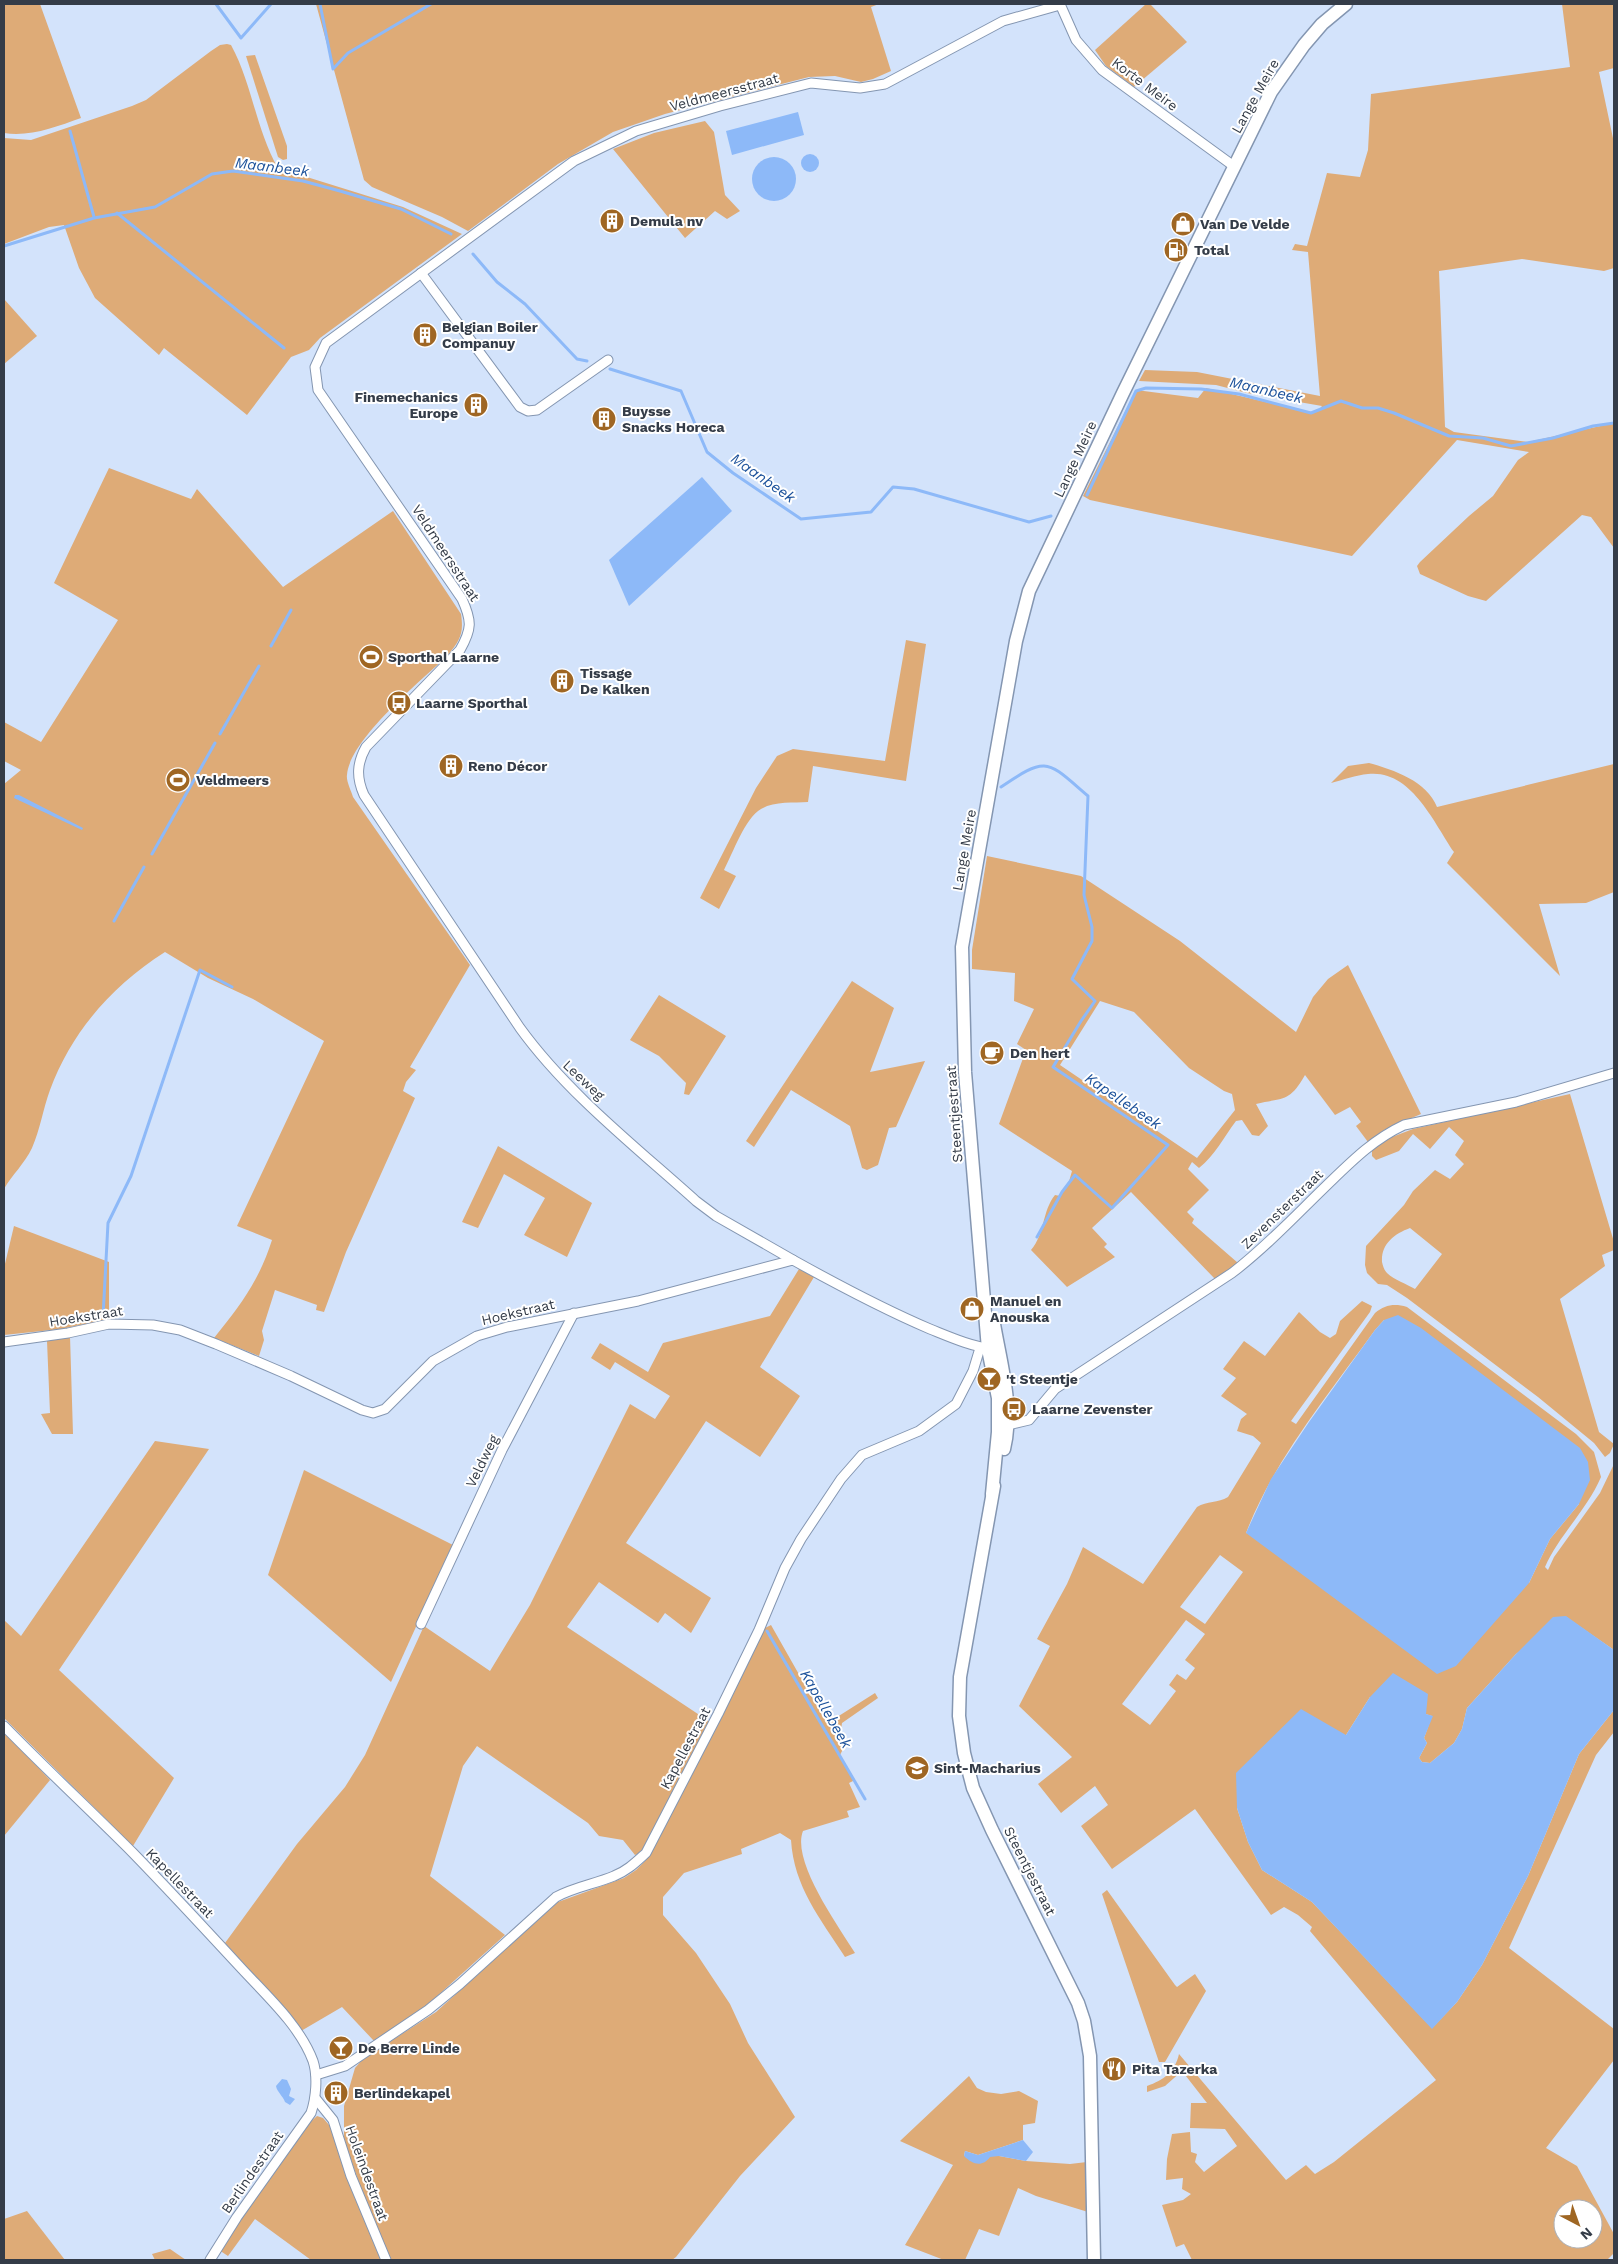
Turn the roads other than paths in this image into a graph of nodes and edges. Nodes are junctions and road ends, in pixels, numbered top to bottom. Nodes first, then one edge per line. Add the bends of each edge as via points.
1 (1060, 4) edge
2 (1346, 4) edge
3 (1235, 167) junction
4 (421, 273) junction
5 (608, 360) dead end
6 (412, 866) joint
7 (962, 978) joint
8 (1614, 1073) edge
9 (793, 1260) junction
10 (574, 1313) junction
11 (4, 1342) edge
12 (989, 1349) junction
13 (1003, 1426) junction
14 (421, 1624) dead end
15 (4, 1726) edge
16 (316, 2075) junction
17 (316, 2099) junction
18 (210, 2260) edge
19 (386, 2260) edge
20 (1094, 2260) edge

1 - 3 street, Korte Meire via 1076,40 1102,70
1 - 4 street, Veldmeersstraat via 1003,21 885,84 860,88 811,83 636,131 574,161
2 - 3 street, Lange Meire via 1322,24 1286,67
3 - 7 street, Lange Meire via 1029,591 1016,641 962,947
4 - 5 street via 520,407 528,411 537,410
4 - 6 street, Veldmeersstraat via 326,343 315,367 318,390 402,509 462,599 469,615 470,633 460,650 366,747 360,759 359,784 364,795
6 - 9 street, Leeweg via 520,1028 562,1081 703,1206
7 - 12 street, Steentjestraat via 965,1072
8 - 13 street, Zevensterstraat via 1516,1102 1404,1126 1390,1132 1360,1153 1254,1256 1232,1273 1055,1389 1029,1420
9 - 10 street, Hoekstraat via 638,1301
9 - 12 street via 898,1315
10 - 11 street, Hoekstraat via 477,1336 433,1361 385,1409 373,1413 180,1330 153,1325 109,1324
10 - 14 street, Veldweg via 502,1450
12 - 13 street, Steentjestraat via 1007,1397
12 - 16 street, Kapellestraat via 956,1404 919,1431 862,1455 841,1479 785,1568 759,1630 646,1853 616,1876 565,1892 556,1898 428,2010 345,2066
13 - 20 street, Steentjestraat via 960,1676 959,1716 973,1788 1070,1985 1084,2021 1090,2056
15 - 16 street, Kapellestraat via 132,1853 282,2014 302,2041
16 - 17 street, Kapellestraat
17 - 18 street, Berlindestraat via 311,2113
17 - 19 street, Holeindestraat via 333,2120 351,2176

